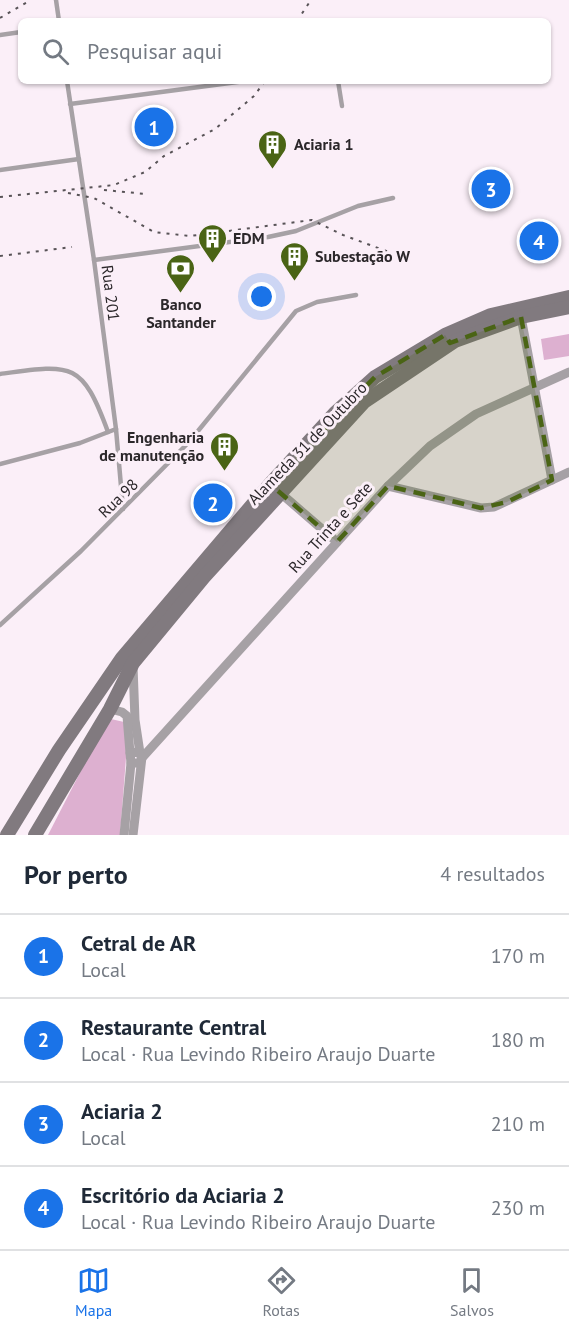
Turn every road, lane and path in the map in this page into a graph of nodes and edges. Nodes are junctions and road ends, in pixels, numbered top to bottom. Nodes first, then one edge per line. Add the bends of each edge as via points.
1 (56, 0) edge
2 (59, 18) edge
3 (18, 32) edge
4 (0, 35) edge
5 (67, 84) edge
6 (222, 84) edge
7 (338, 84) edge
8 (70, 104) junction
9 (342, 106) dead end
10 (79, 159) junction
11 (0, 170) edge
12 (357, 197) dead end
13 (393, 198) dead end
14 (358, 206) junction
15 (94, 260) junction
16 (356, 294) dead end
17 (569, 297) edge
18 (569, 307) edge
19 (521, 317) junction
20 (448, 339) junction
21 (569, 372) edge
22 (0, 374) edge
23 (536, 385) junction
24 (116, 429) junction
25 (108, 432) junction
26 (0, 464) edge
27 (569, 472) edge
28 (552, 480) junction
29 (270, 484) junction
30 (388, 486) junction
31 (281, 493) junction
32 (123, 509) junction
33 (337, 542) junction
34 (0, 625) edge
35 (128, 660) junction
36 (110, 709) junction
37 (59, 750) junction
38 (137, 757) junction
39 (78, 764) junction
40 (7, 835) edge
41 (35, 835) edge
42 (124, 835) edge
43 (132, 835) edge

1 - 2 lane
3 - 4 lane
5 - 8 lane, Rua 201
6 - 8 lane
7 - 9 lane
8 - 10 lane, Rua 201
10 - 11 lane
10 - 15 lane, Rua 201
12 - 14 lane
13 - 14 lane
14 - 15 lane via 296,231 268,237
15 - 24 lane, Rua 201
16 - 32 lane, Rua 98 via 296,310 189,442
17 - 20 main road via 490,315
18 - 19 main road, Alameda 31 de Outubro
19 - 20 main road, Alameda 31 de Outubro
19 - 23 street
20 - 29 main road via 375,377 335,413
20 - 31 main road, Alameda 31 de Outubro via 364,402
21 - 23 street, Rua Trinta e Sete
22 - 25 lane via 43,368 72,372 95,396
23 - 28 street
23 - 30 street, Rua Trinta e Sete via 466,420 430,446
24 - 25 lane
24 - 32 lane, Rua 201
25 - 26 lane
27 - 28 street
28 - 30 street via 507,502 481,508
29 - 31 street
29 - 35 main road
30 - 33 street, Rua Trinta e Sete
31 - 33 street
31 - 35 main road, Alameda 31 de Outubro
32 - 34 lane, Rua 98
33 - 38 street, Rua Trinta e Sete via 151,750
35 - 36 main road, Alameda 31 de Outubro
35 - 37 main road, Alameda 31 de Outubro
35 - 38 street
36 - 38 street via 127,716
36 - 39 main road, Alameda 31 de Outubro
37 - 39 main road
37 - 40 main road, Alameda 31 de Outubro
38 - 42 street
38 - 43 street
39 - 41 main road, Alameda 31 de Outubro

